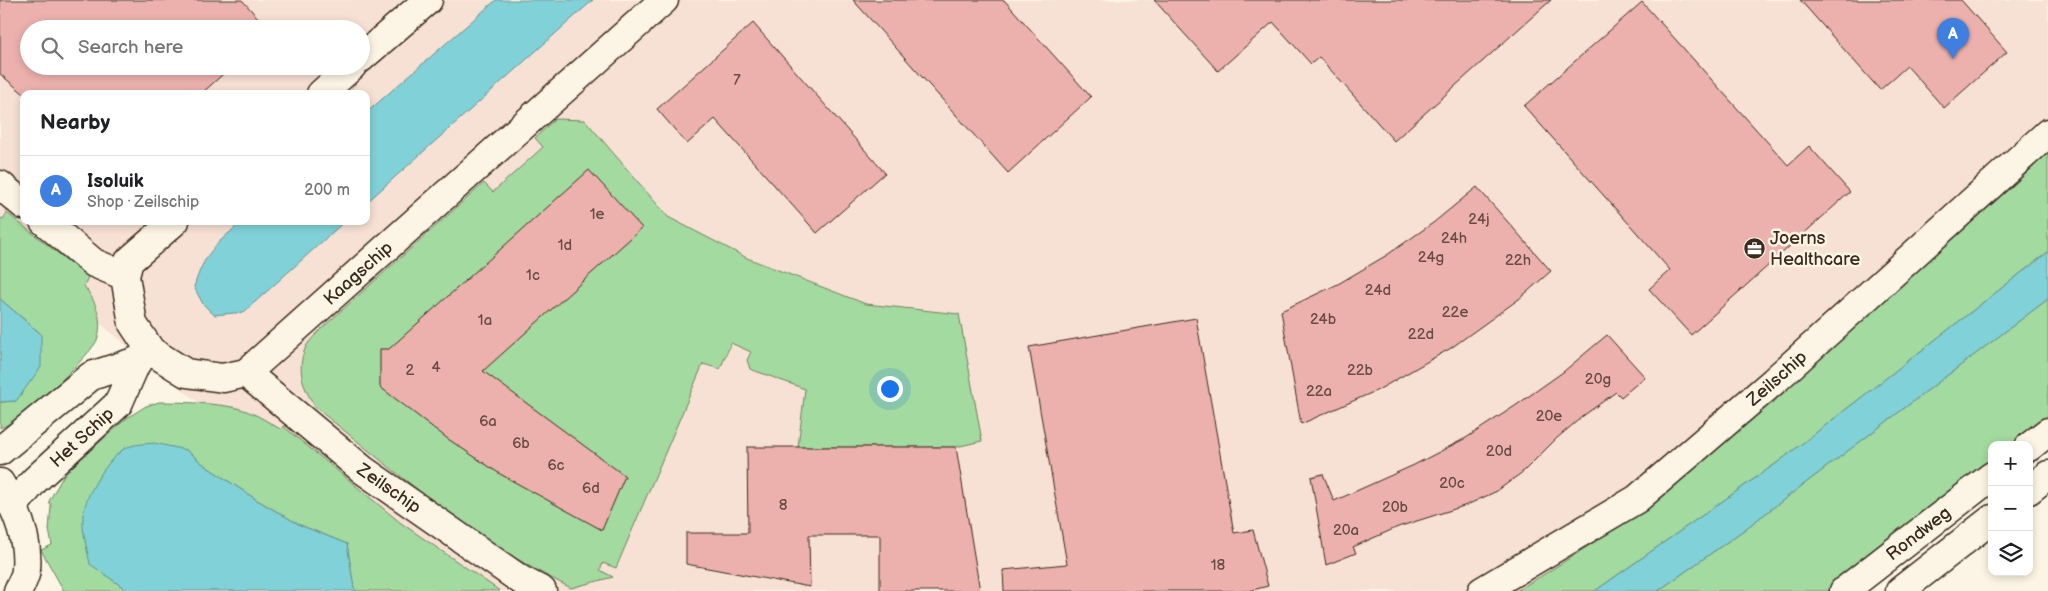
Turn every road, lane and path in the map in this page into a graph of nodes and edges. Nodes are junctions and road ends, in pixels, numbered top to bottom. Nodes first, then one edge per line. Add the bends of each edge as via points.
1 (428, 0) edge
2 (664, 0) edge
3 (370, 50) edge
4 (342, 75) edge
5 (325, 90) edge
6 (2048, 133) edge
7 (0, 185) edge
8 (20, 202) edge
9 (49, 225) edge
10 (170, 225) edge
11 (125, 276) junction
12 (144, 356) junction
13 (246, 373) junction
14 (2048, 432) edge
15 (2033, 444) edge
16 (0, 451) edge
17 (2048, 475) edge
18 (1988, 479) edge
19 (2033, 487) edge
20 (7, 494) edge
21 (1988, 522) edge
22 (29, 584) edge
23 (0, 585) edge
24 (4, 591) edge
25 (542, 591) edge
26 (1482, 591) edge
27 (1844, 591) edge
28 (1900, 591) edge

1 - 3 street
2 - 13 street, Kaagschip
4 - 5 street
6 - 26 street, Zeilschip via 1774,381 1637,499
7 - 8 street
9 - 11 street via 94,263
10 - 11 street via 129,261
11 - 12 street via 133,324
12 - 13 street via 186,373 223,378
12 - 16 street via 91,376
12 - 20 street, Het Schip via 118,404 34,481
13 - 25 street, Zeilschip via 362,470 521,580
14 - 15 street
17 - 19 street
18 - 27 street, Rondweg
20 - 22 street via 25,539
21 - 28 street, Rondweg
23 - 24 street

